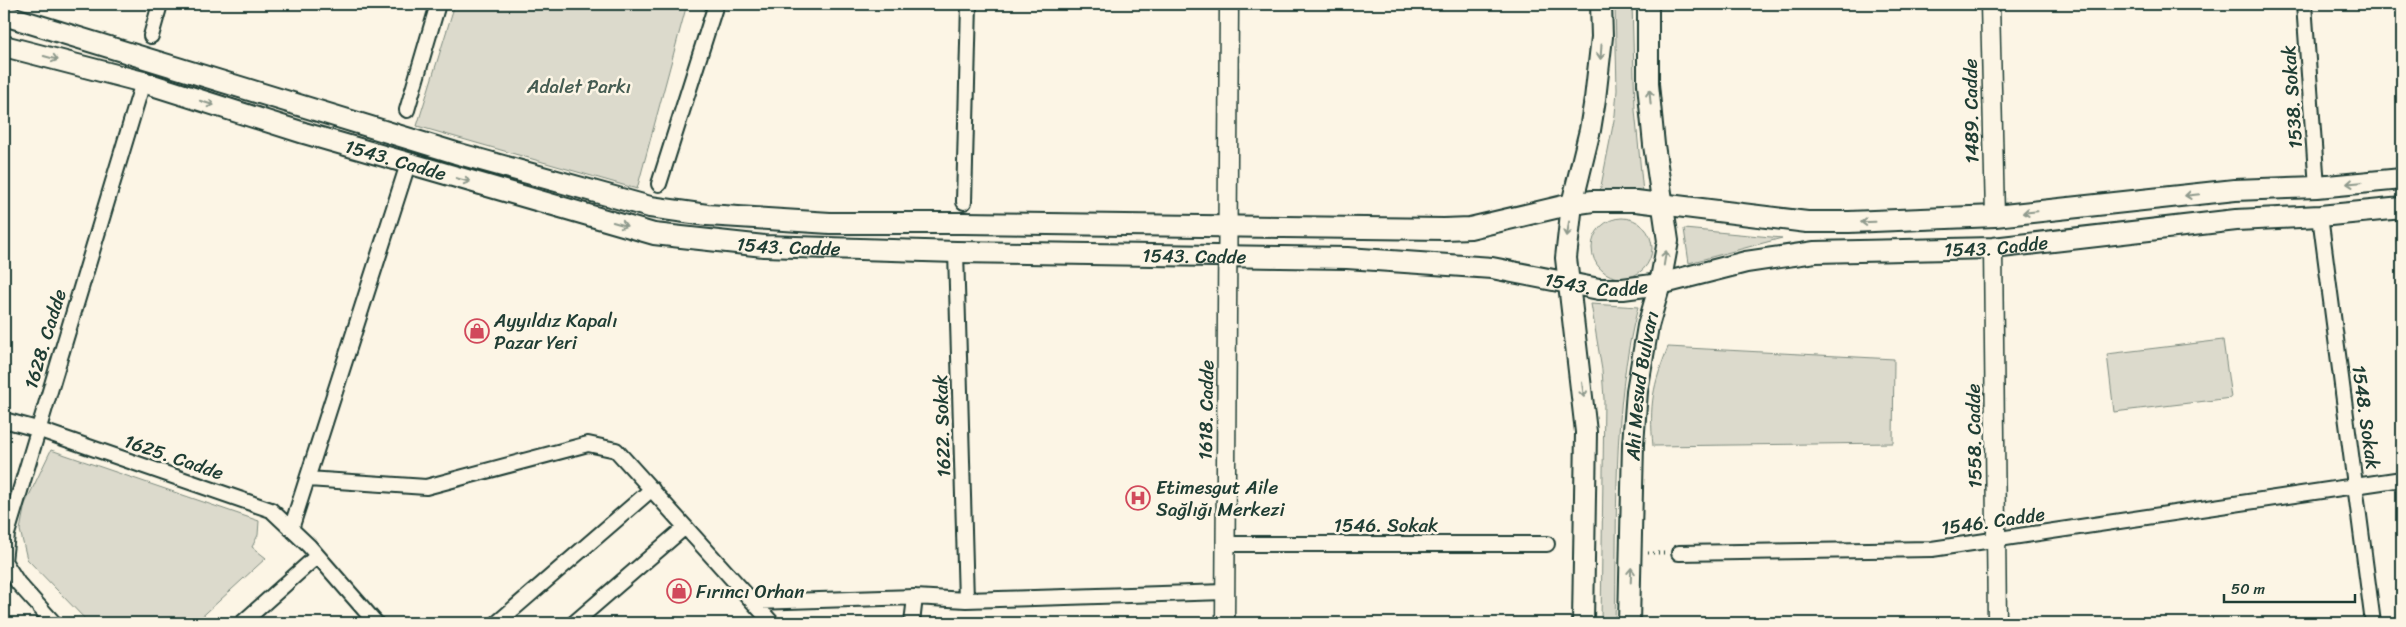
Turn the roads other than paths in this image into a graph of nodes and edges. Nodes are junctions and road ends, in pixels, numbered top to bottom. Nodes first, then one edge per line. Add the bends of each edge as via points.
1 (160, 4) edge
2 (438, 4) edge
3 (716, 4) edge
4 (969, 4) edge
5 (1229, 4) edge
6 (1601, 4) edge
7 (1648, 4) edge
8 (1990, 4) edge
9 (2304, 4) edge
10 (4, 15) edge
11 (151, 36) dead end
12 (4, 46) edge
13 (143, 82) junction
14 (407, 110) dead end
15 (408, 164) junction
16 (2402, 179) edge
17 (659, 184) dead end
18 (2317, 187) junction
19 (964, 202) dead end
20 (1662, 203) junction
21 (1572, 204) junction
22 (2402, 208) edge
23 (1995, 216) junction
24 (2320, 216) junction
25 (1229, 226) junction
26 (1992, 248) junction
27 (956, 252) junction
28 (1228, 257) junction
29 (1568, 284) junction
30 (1660, 284) junction
31 (4, 420) edge
32 (37, 429) junction
33 (308, 479) junction
34 (2402, 479) edge
35 (2356, 486) junction
36 (652, 490) junction
37 (685, 526) junction
38 (291, 529) junction
39 (1996, 540) junction
40 (1226, 544) junction
41 (1547, 544) dead end
42 (1679, 553) road end
43 (317, 556) junction
44 (1225, 592) junction
45 (915, 597) junction
46 (966, 600) junction
47 (753, 602) junction
48 (54, 623) edge
49 (242, 623) edge
50 (376, 623) edge
51 (497, 623) edge
52 (574, 623) edge
53 (772, 623) edge
54 (912, 623) edge
55 (1225, 623) edge
56 (1583, 623) edge
57 (1629, 623) edge
58 (1997, 623) edge
59 (2373, 623) edge

1 - 11 street
2 - 14 street
3 - 17 street
4 - 19 street
5 - 25 street, 1618. Cadde
6 -> 21 main road via 1594,106
20 -> 7 main road, Ahi Mesud Bulvarı via 1648,84
8 - 23 street, 1489. Cadde
9 - 18 street, 1538. Sokak
10 - 25 main road, 1543. Cadde via 456,152 650,206 707,215 830,223
12 -> 13 main road, 1543. Cadde
13 -> 15 main road, 1543. Cadde
13 - 32 street, 1628. Cadde
15 -> 27 main road, 1543. Cadde via 654,234 764,246
15 - 33 street
16 -> 18 main road, 1543. Cadde
18 -> 23 main road, 1543. Cadde via 2235,190
20 - 21 main road, 1543. Cadde via 1627,200
23 -> 20 main road, 1543. Cadde via 1807,222
30 -> 20 main road, Ahi Mesud Bulvarı via 1668,242
21 - 25 main road, 1543. Cadde via 1453,229
21 -> 29 main road via 1566,250
22 - 24 main road, 1543. Cadde
24 - 26 main road, 1543. Cadde via 2236,220
24 - 35 street, 1548. Sokak
25 - 28 street, 1618. Cadde
26 - 30 main road, 1543. Cadde via 1815,252 1746,262
26 - 39 street, 1558. Cadde
27 - 28 main road, 1543. Cadde
27 - 46 street, 1622. Sokak
28 - 29 main road, 1543. Cadde via 1347,258 1461,265 1513,271
28 - 40 street, 1618. Cadde
29 - 30 main road, 1543. Cadde via 1599,290
29 -> 56 main road via 1585,423
57 -> 30 main road, Ahi Mesud Bulvarı via 1637,391 1648,326
31 - 32 street, 1625. Cadde
32 - 38 street, 1625. Cadde via 271,510
32 - 48 street, 1628. Cadde via 7,534 4,560 18,583
33 - 36 street via 426,487 588,444 616,450
33 - 38 street
34 - 35 street, 1546. Cadde
35 - 39 street, 1546. Cadde
35 - 59 street, 1548. Sokak
36 - 37 street
36 - 51 street
37 - 47 street
37 - 52 street
38 - 43 street, 1625. Cadde
39 - 42 street, 1546. Cadde via 1932,549
39 - 58 street, 1558. Cadde
40 - 41 street, 1546. Sokak
40 - 44 street, 1618. Cadde
43 - 49 street
43 - 50 street, 1625. Cadde
44 - 46 street
44 - 55 street, 1618. Cadde
45 - 46 street
45 - 47 street
45 - 54 street
47 - 53 street

